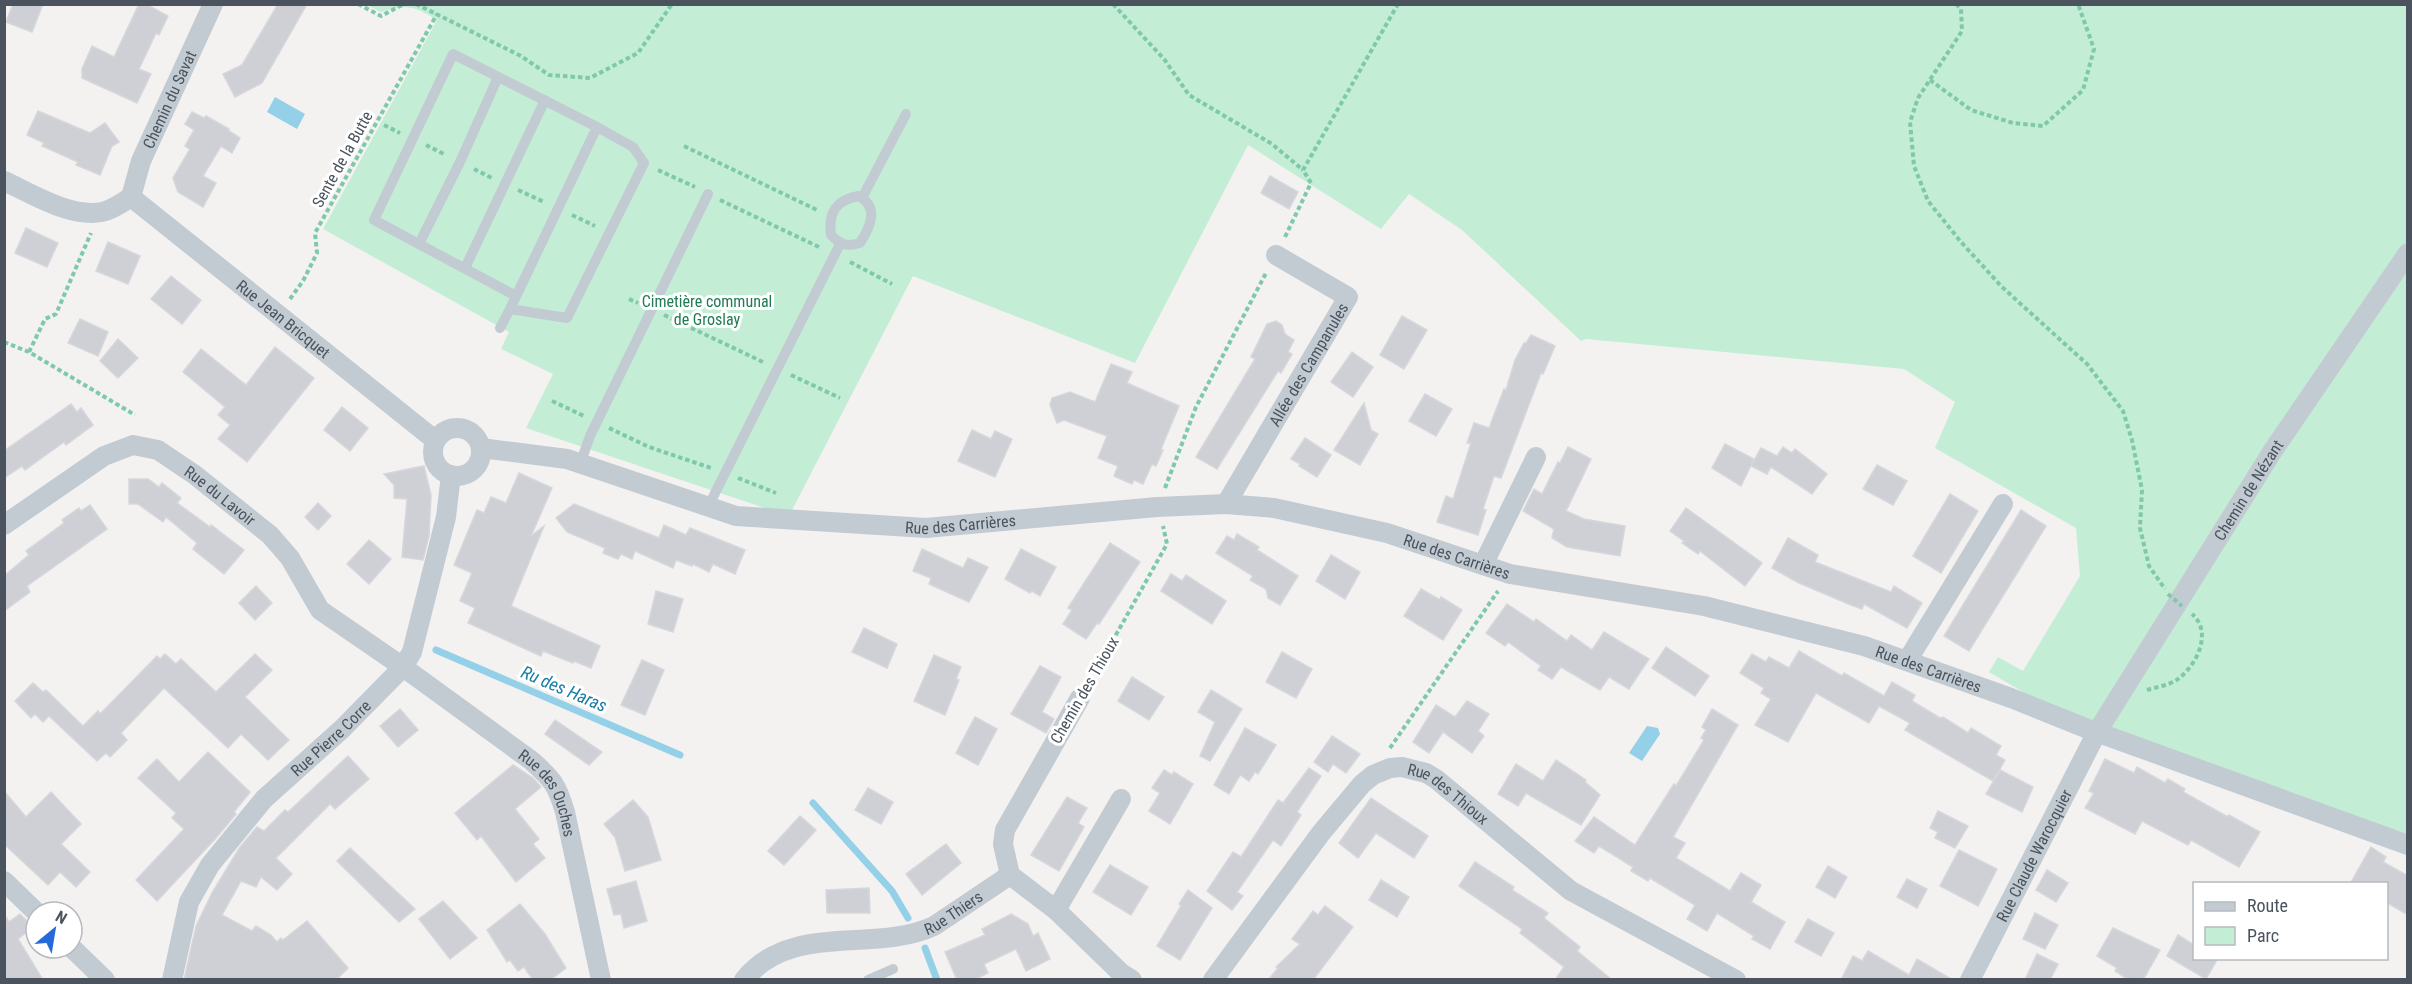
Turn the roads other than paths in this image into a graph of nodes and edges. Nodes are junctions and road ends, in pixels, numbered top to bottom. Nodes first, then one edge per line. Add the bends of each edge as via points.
1 (213, 4) edge
2 (498, 77) junction
3 (545, 100) junction
4 (906, 114) dead end
5 (597, 127) junction
6 (4, 181) edge
7 (708, 194) road end
8 (131, 197) junction
9 (862, 198) junction
10 (419, 244) junction
11 (840, 244) junction
12 (2408, 253) edge
13 (1276, 255) dead end
14 (465, 268) junction
15 (516, 296) junction
16 (510, 309) junction
17 (500, 328) dead end
18 (435, 441) junction
19 (481, 448) junction
20 (1536, 457) dead end
21 (580, 464) junction
22 (451, 475) junction
23 (1226, 504) junction
24 (2003, 504) dead end
25 (708, 507) junction
26 (4, 525) edge
27 (1483, 565) junction
28 (1907, 661) junction
29 (403, 667) junction
30 (1080, 698) road end
31 (2097, 732) junction
32 (1121, 799) dead end
33 (2408, 845) edge
34 (1010, 875) junction
35 (4, 881) edge
36 (24, 900) edge
37 (1056, 910) junction
38 (81, 960) edge
39 (893, 969) dead end
40 (93, 976) edge
41 (172, 980) edge
42 (601, 980) edge
43 (744, 980) edge
44 (868, 980) edge
45 (1132, 980) edge
46 (1214, 980) edge
47 (1736, 980) edge
48 (1970, 980) edge

1 - 8 street, Chemin du Savat via 141,161
2 - 3 lane
2 - 10 lane
2 - 10 lane via 453,54 448,64 375,220
3 - 5 lane
3 - 14 lane
4 - 9 lane
5 - 15 lane
5 - 16 lane via 633,147 644,163 567,318
6 - 8 street via 69,209 100,212
7 - 21 lane
8 - 18 street, Rue Jean Bricquet
9 - 11 lane via 845,198 832,216 831,235
9 - 11 lane via 873,219 866,234 860,243
10 - 14 lane
11 - 25 lane
12 - 31 street, Chemin de Nézant via 2272,452
13 - 23 street, Allée des Campanules via 1348,297
14 - 15 lane
15 - 16 lane
16 - 17 lane
18 - 19 street via 446,430 461,428 474,435
18 - 22 street via 435,462
19 - 21 street, Rue des Carrières
19 - 22 street via 474,470
20 - 27 street
21 - 25 street, Rue des Carrières
22 - 29 street, Rue Pierre Corre via 446,517 427,596 412,652
23 - 25 street, Rue des Carrières via 926,528 736,516
23 - 27 street, Rue des Carrières via 1274,508 1387,533
24 - 28 street
26 - 29 street, Rue du Lavoir via 104,456 133,445 158,450 270,535 290,558 320,610
27 - 28 street, Rue des Carrières via 1510,574 1704,606 1864,646
28 - 31 street, Rue des Carrières
29 - 41 street, Rue Pierre Corre via 264,799 210,865 189,902
29 - 42 street, Rue des Ouches via 551,778 565,812
30 - 34 street, Chemin des Thioux via 1005,830 1003,844
31 - 33 street, Rue des Carrières
31 - 48 street, Rue Claude Warocquier
32 - 37 street
34 - 37 street
34 - 43 street, Rue Thiers via 921,932 902,937 822,941 798,947 770,958
35 - 36 street
37 - 45 street
38 - 40 street
39 - 44 lane
46 - 47 street, Rue des Thioux via 1321,833 1362,784 1373,775 1402,767 1426,772 1570,891

